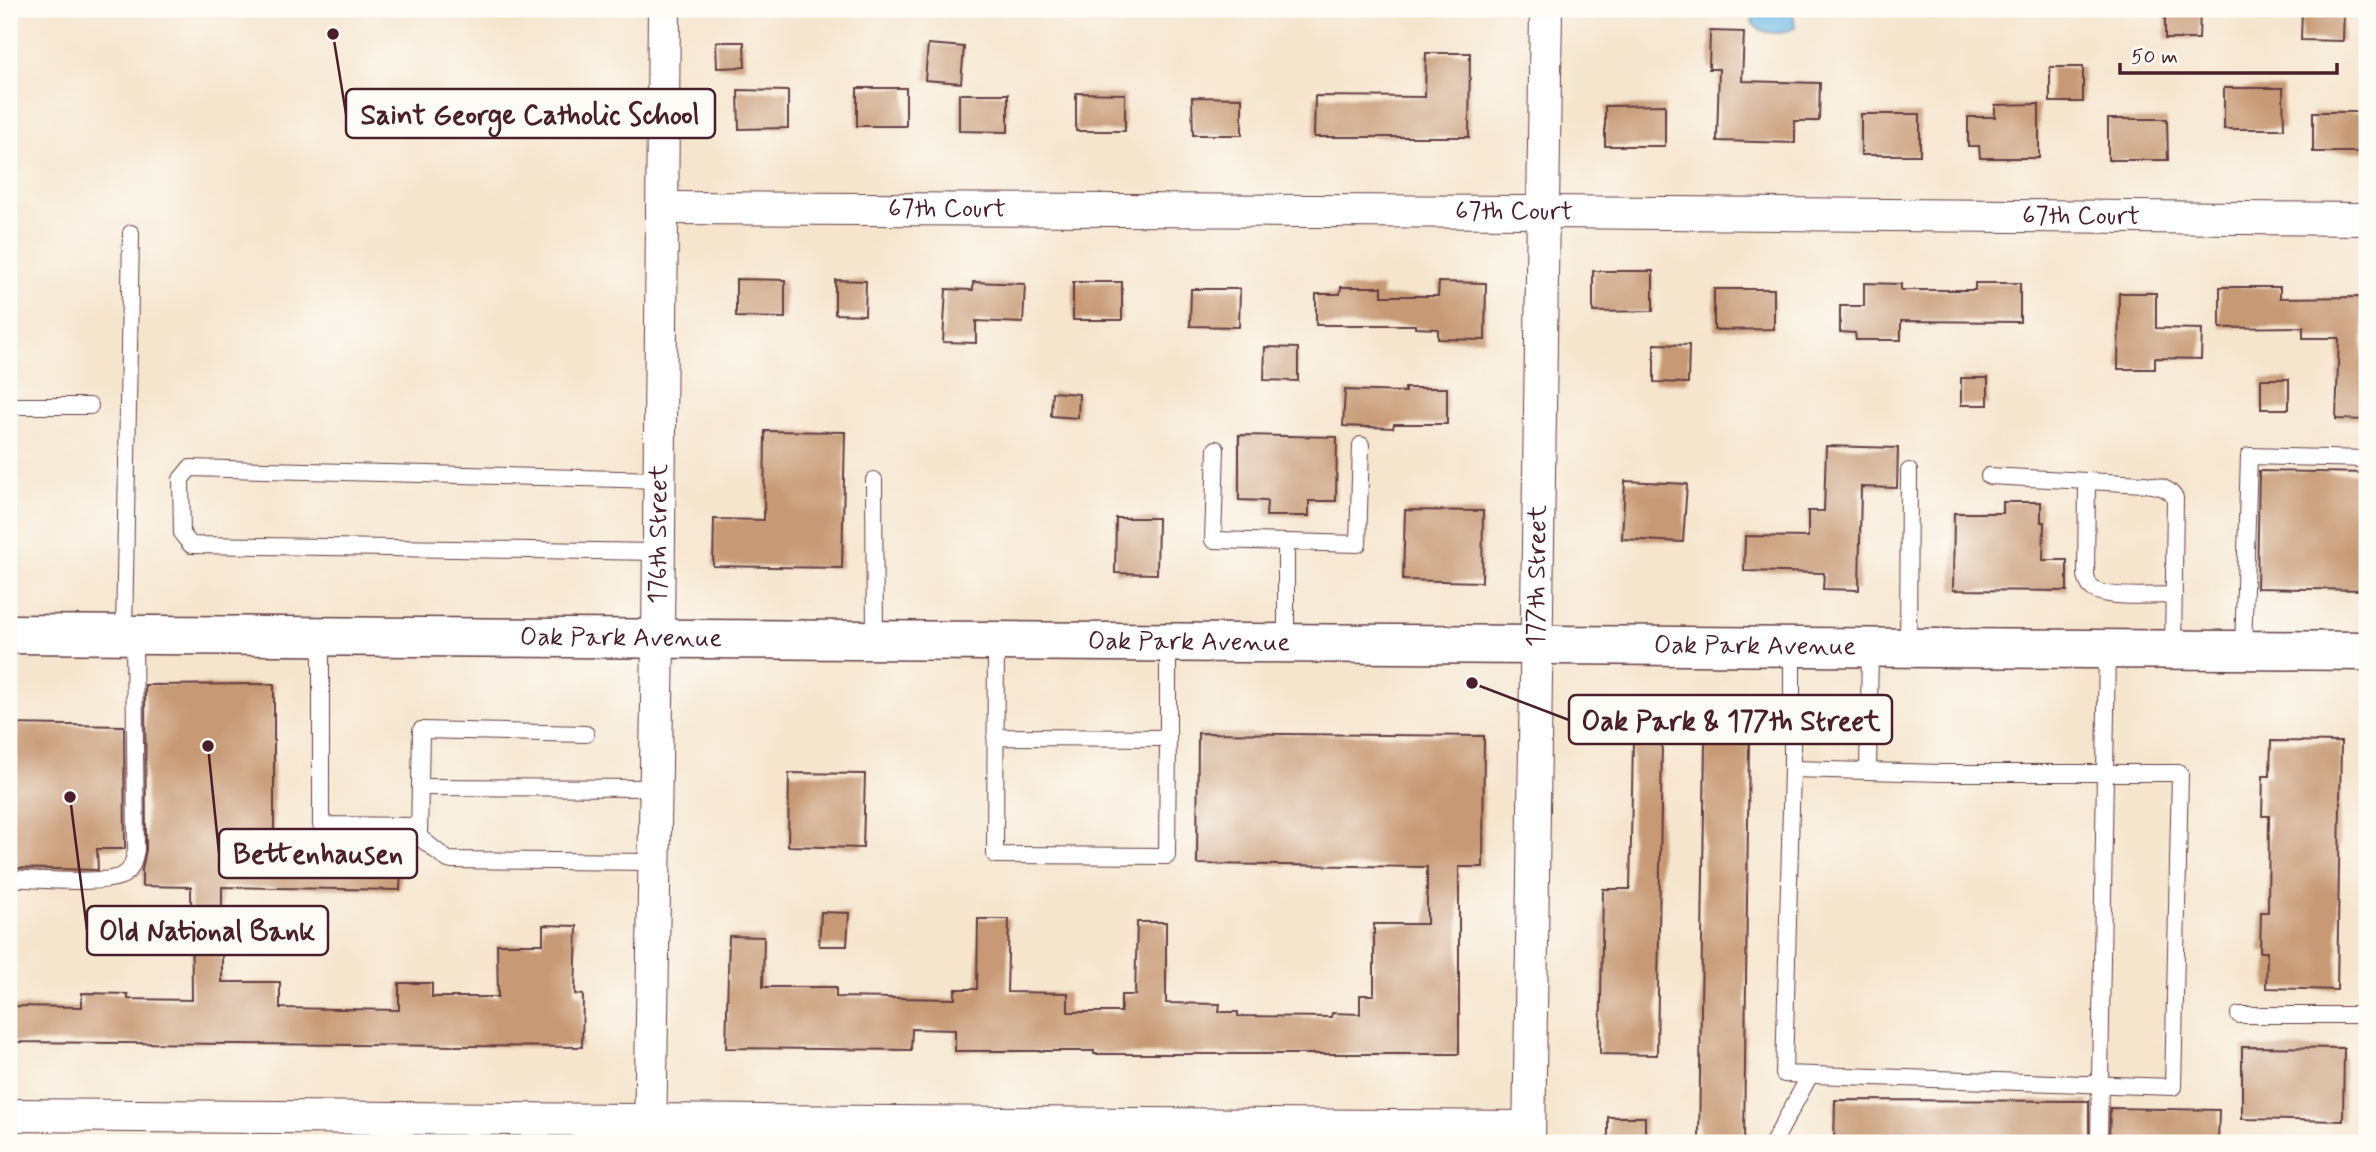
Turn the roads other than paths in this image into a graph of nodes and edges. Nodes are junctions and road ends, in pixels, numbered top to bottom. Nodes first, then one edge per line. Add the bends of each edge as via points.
1 (664, 9) edge
2 (1546, 9) edge
3 (663, 208) junction
4 (1543, 212) junction
5 (2367, 219) edge
6 (131, 233) dead end
7 (9, 406) edge
8 (90, 406) dead end
9 (1361, 445) dead end
10 (1216, 449) dead end
11 (2367, 459) edge
12 (1909, 471) dead end
13 (1989, 476) dead end
14 (660, 480) junction
15 (874, 481) dead end
16 (2087, 481) junction
17 (1286, 542) junction
18 (659, 552) junction
19 (2174, 595) junction
20 (9, 634) edge
21 (129, 634) junction
22 (321, 636) junction
23 (658, 638) junction
24 (875, 640) junction
25 (996, 641) junction
26 (1168, 642) junction
27 (1286, 643) junction
28 (1536, 645) junction
29 (1792, 647) junction
30 (1870, 648) junction
31 (1908, 648) junction
32 (2106, 649) junction
33 (2173, 650) junction
34 (2244, 650) junction
35 (2367, 651) edge
36 (586, 734) dead end
37 (996, 737) junction
38 (1168, 738) junction
39 (1792, 769) junction
40 (1868, 771) junction
41 (2104, 774) junction
42 (420, 787) junction
43 (655, 788) junction
44 (419, 826) junction
45 (654, 862) junction
46 (9, 878) edge
47 (2239, 1015) dead end
48 (2367, 1015) edge
49 (1810, 1075) junction
50 (2100, 1084) junction
51 (9, 1115) edge
52 (224, 1130) edge
53 (650, 1132) edge
54 (1086, 1133) edge
55 (1529, 1135) edge
56 (1773, 1143) edge
57 (2099, 1143) edge

1 - 3 street, 176th Street
2 - 4 street, 177th Street
3 - 4 street, 67th Court
3 - 14 street, 176th Street
4 - 5 street, 67th Court
4 - 28 street, 177th Street
6 - 21 lane
7 - 8 lane
9 - 17 lane via 1358,544
10 - 17 lane via 1213,540
11 - 34 lane via 2249,456
12 - 31 lane
13 - 16 lane
14 - 18 street, 176th Street
14 - 18 lane via 190,468 181,479 181,534 191,545
15 - 24 lane
16 - 19 lane via 2145,484 2171,491 2175,498
16 - 19 lane via 2086,575 2090,586 2111,595
17 - 27 lane
18 - 23 street, 176th Street
19 - 33 lane
20 - 21 street, Oak Park Avenue
21 - 22 street, Oak Park Avenue
21 - 46 lane via 133,864 126,874 110,880
22 - 23 street, Oak Park Avenue
22 - 44 lane via 321,825
23 - 24 street, Oak Park Avenue
23 - 43 street, 176th Street
24 - 25 street, Oak Park Avenue
25 - 26 street, Oak Park Avenue
25 - 37 lane
26 - 27 street, Oak Park Avenue
26 - 38 lane
27 - 28 street, Oak Park Avenue
28 - 29 street, Oak Park Avenue
28 - 55 street, 177th Street
29 - 30 street, Oak Park Avenue
29 - 39 lane
30 - 31 street, Oak Park Avenue
30 - 40 lane
31 - 32 street, Oak Park Avenue
32 - 33 street, Oak Park Avenue
32 - 41 lane
33 - 34 street, Oak Park Avenue
34 - 35 street, Oak Park Avenue
36 - 42 lane via 421,730
37 - 38 lane
37 - 38 lane via 995,855 1167,856
39 - 40 lane
39 - 49 lane via 1784,1074
40 - 41 lane
41 - 50 lane
41 - 50 lane via 2180,773 2173,1087
42 - 43 lane
42 - 44 lane
43 - 45 street, 176th Street
44 - 45 lane via 419,837 448,860
45 - 53 street, 176th Street
47 - 48 lane
49 - 50 lane
49 - 56 lane
50 - 57 lane
51 - 52 street
52 - 53 street
53 - 54 street
54 - 55 street

